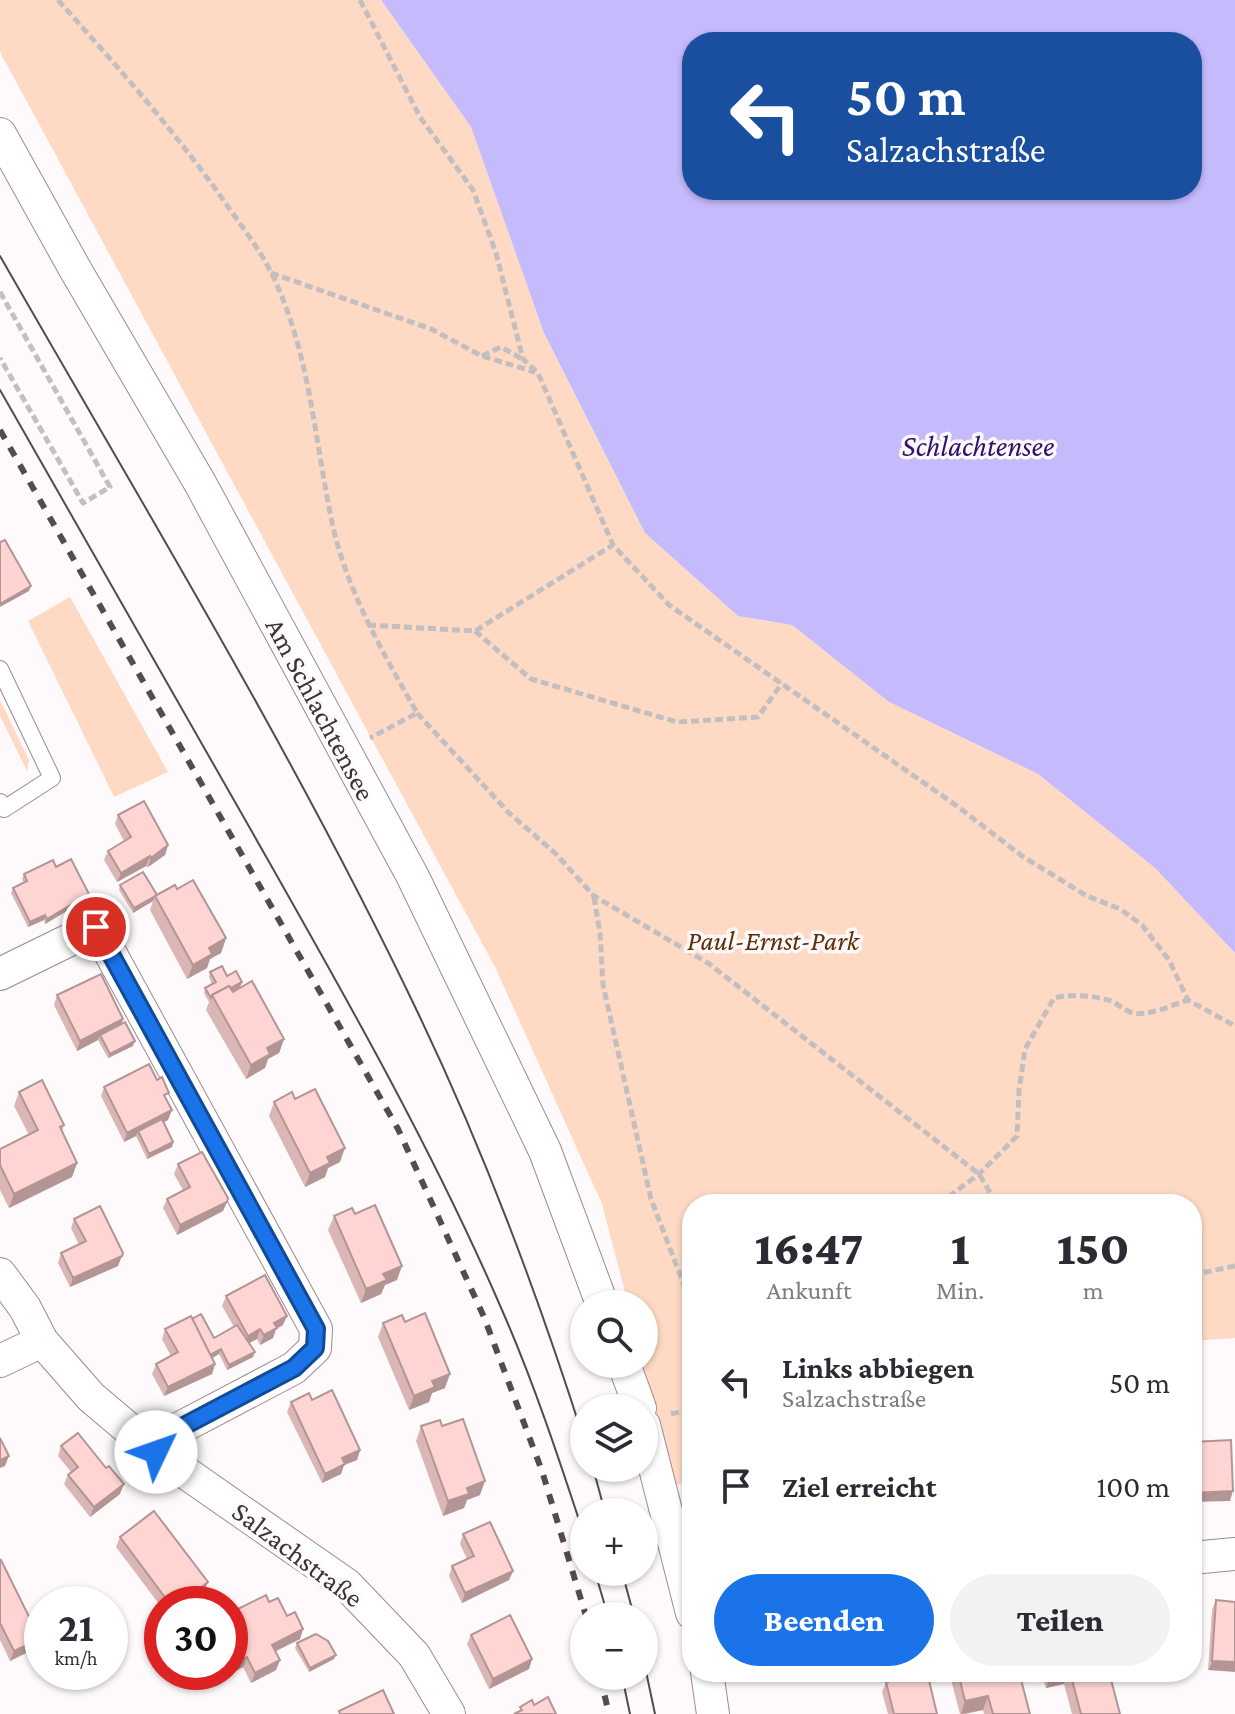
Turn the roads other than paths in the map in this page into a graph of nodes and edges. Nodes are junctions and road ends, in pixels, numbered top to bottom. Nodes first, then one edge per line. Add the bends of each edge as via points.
1 (0, 134) edge
2 (0, 669) edge
3 (0, 802) edge
4 (0, 974) edge
5 (0, 1274) edge
6 (597, 1290) edge
7 (42, 1341) junction
8 (0, 1361) edge
9 (156, 1452) junction
10 (658, 1454) edge
11 (1235, 1554) edge
12 (1202, 1557) edge
13 (682, 1566) edge
14 (708, 1682) edge
15 (449, 1714) edge
16 (713, 1714) edge

1 - 6 street, Am Schlachtensee via 200,483 413,877 545,1151
2 - 3 lane via 52,778 4,809
4 - 9 street via 96,927 316,1329 315,1348 294,1368 180,1428
5 - 7 street, Salzachstraße
7 - 8 street
7 - 9 street, Salzachstraße via 91,1397
9 - 15 street, Salzachstraße via 347,1585 414,1655
10 - 13 street
11 - 12 street
14 - 16 street

